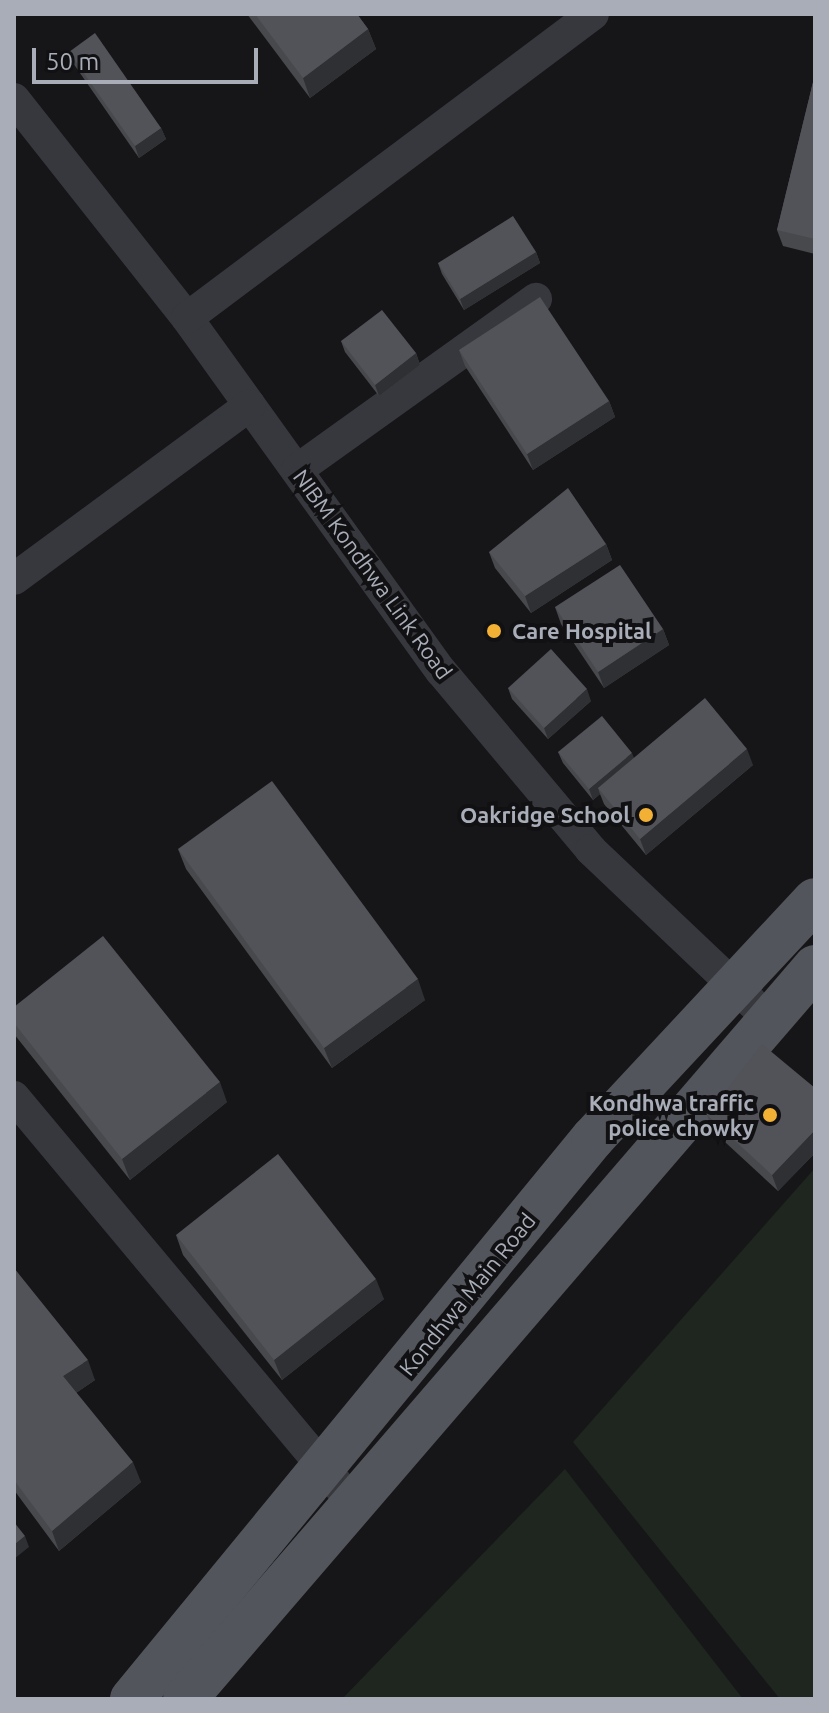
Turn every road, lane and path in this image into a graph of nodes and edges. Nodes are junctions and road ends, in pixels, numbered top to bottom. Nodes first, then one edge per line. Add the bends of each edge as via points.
1 (593, 14) edge
2 (14, 99) edge
3 (536, 299) edge
4 (187, 318) junction
5 (250, 405) junction
6 (297, 470) junction
7 (14, 579) edge
8 (815, 900) edge
9 (815, 967) edge
10 (734, 986) junction
11 (768, 1018) junction
12 (14, 1097) edge
13 (323, 1470) junction
14 (353, 1503) junction
15 (132, 1699) edge
16 (185, 1699) edge

1 - 4 street
2 - 4 street, NIBM Kondhwa Link Road
3 - 6 street
4 - 5 street, NIBM Kondhwa Link Road
5 - 6 street, NIBM Kondhwa Link Road
5 - 7 street
6 - 10 street, NIBM Kondhwa Link Road via 441,671 591,850
8 - 10 main road, Kondhwa Main Road
9 - 11 main road
10 - 11 street, NIBM Kondhwa Link Road
10 - 13 main road, Kondhwa Main Road via 593,1138
11 - 14 main road
12 - 13 street
13 - 14 street
13 - 15 main road, Kondhwa Main Road
14 - 16 main road

